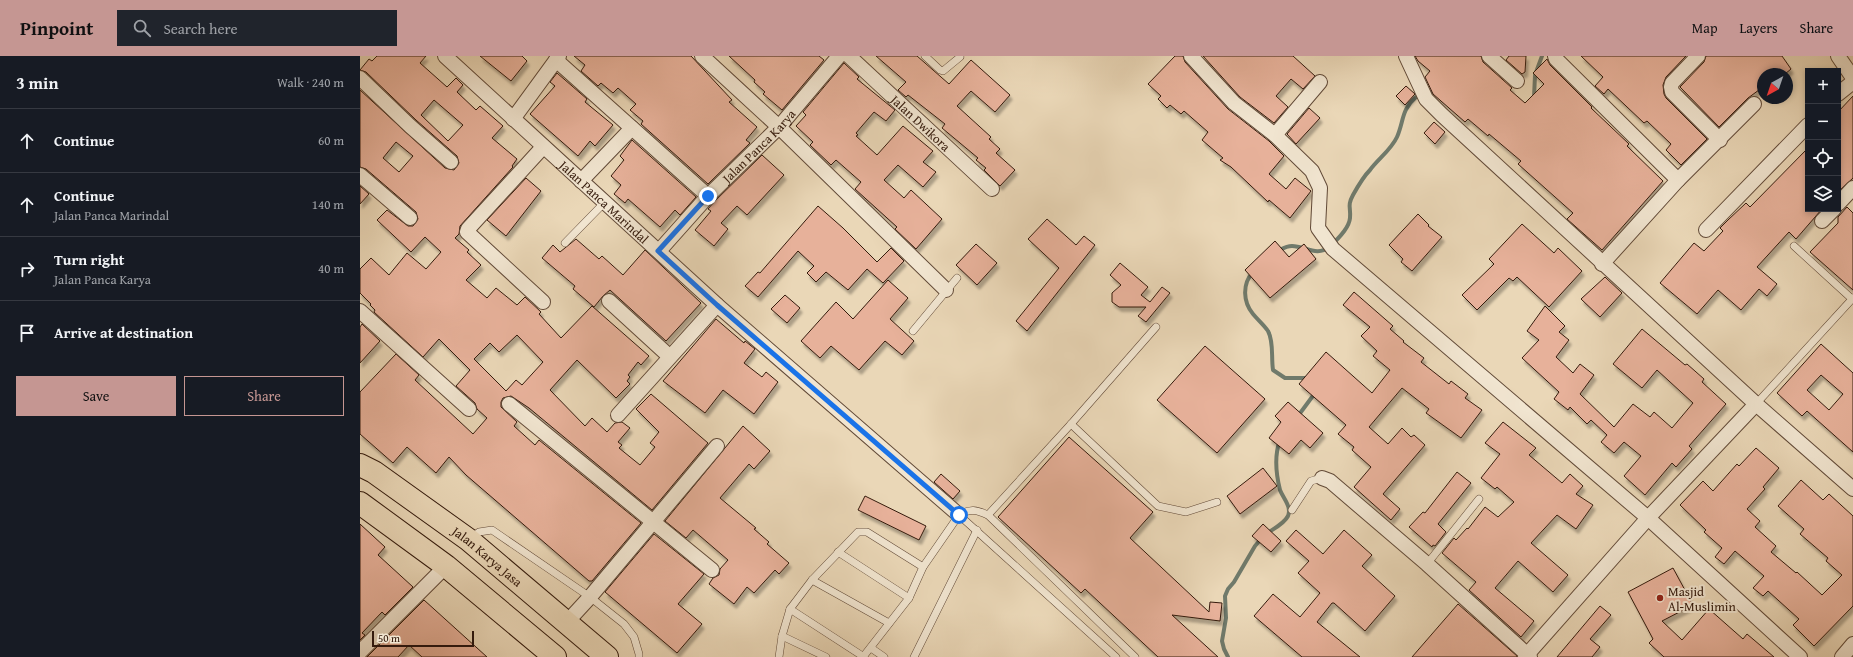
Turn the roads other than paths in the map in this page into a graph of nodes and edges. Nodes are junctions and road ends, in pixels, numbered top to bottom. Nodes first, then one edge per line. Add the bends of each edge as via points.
1 (445, 56) edge
2 (702, 56) edge
3 (839, 56) edge
4 (848, 56) edge
5 (925, 56) edge
6 (1191, 56) edge
7 (1489, 56) edge
8 (1698, 56) edge
9 (1838, 56) edge
10 (960, 57) dead end
11 (558, 58) edge
12 (1556, 58) edge
13 (1408, 59) edge
14 (360, 78) edge
15 (1853, 78) edge
16 (1517, 81) dead end
17 (1320, 82) dead end
18 (1853, 82) edge
19 (1841, 92) edge
20 (1754, 104) dead end
21 (513, 119) junction
22 (779, 127) junction
23 (632, 128) junction
24 (1805, 128) edge
25 (1275, 135) junction
26 (1720, 140) junction
27 (543, 147) junction
28 (451, 162) dead end
29 (360, 175) edge
30 (1678, 180) junction
31 (581, 181) junction
32 (1853, 188) edge
33 (992, 189) dead end
34 (708, 196) junction
35 (1841, 201) edge
36 (604, 203) junction
37 (1831, 212) edge
38 (410, 218) dead end
39 (1822, 221) dead end
40 (1706, 230) dead end
41 (565, 243) dead end
42 (1794, 246) dead end
43 (658, 251) junction
44 (1602, 264) junction
45 (957, 278) dead end
46 (946, 290) junction
47 (1853, 299) edge
48 (608, 301) dead end
49 (543, 302) dead end
50 (717, 305) junction
51 (360, 311) edge
52 (1156, 327) dead end
53 (913, 331) dead end
54 (669, 356) junction
55 (509, 404) dead end
56 (1756, 404) junction
57 (469, 410) dead end
58 (618, 415) dead end
59 (1071, 424) junction
60 (717, 446) dead end
61 (360, 465) edge
62 (1322, 478) joint
63 (1853, 489) edge
64 (1479, 499) dead end
65 (1217, 502) dead end
66 (360, 503) edge
67 (1292, 510) dead end
68 (959, 515) junction
69 (988, 515) junction
70 (1648, 518) junction
71 (652, 522) junction
72 (977, 530) junction
73 (469, 540) junction
74 (838, 552) junction
75 (1427, 564) junction
76 (446, 566) junction
77 (923, 567) junction
78 (712, 570) dead end
79 (812, 580) junction
80 (590, 597) junction
81 (908, 598) junction
82 (790, 609) junction
83 (567, 622) junction
84 (889, 623) junction
85 (782, 636) junction
86 (1853, 644) edge
87 (871, 648) junction
88 (360, 652) edge
89 (1528, 656) edge
90 (555, 657) edge
91 (607, 657) edge
92 (639, 657) edge
93 (779, 657) edge
94 (826, 657) edge
95 (864, 657) edge
96 (884, 657) edge
97 (914, 657) edge
98 (1116, 657) edge
99 (1135, 657) edge
100 (1800, 657) edge
101 (1842, 657) edge

1 - 21 street, Jalan Panca Marindal
2 - 22 street
3 - 22 street, Jalan Panca Karya
4 - 33 street, Jalan Dwikora
5 - 10 lane via 943,71
6 - 25 street via 1234,102
7 - 16 street
8 - 26 street via 1672,83 1672,92
9 - 15 street
11 - 21 street
11 - 23 street
12 - 30 street
13 - 44 street via 1426,99
14 - 28 street
17 - 25 street
18 - 19 street
20 - 26 street
21 - 27 street, Jalan Panca Marindal
22 - 34 street, Jalan Panca Karya
22 - 46 street
23 - 31 street
23 - 34 street
24 - 40 street
25 - 70 street via 1312,171 1320,188 1318,228 1333,249
26 - 30 street
27 - 31 street, Jalan Panca Marindal
27 - 49 street via 467,232
29 - 38 street
30 - 44 street
31 - 36 street, Jalan Panca Marindal
32 - 35 street
34 - 43 street, Jalan Panca Karya
36 - 41 lane
36 - 43 street, Jalan Panca Marindal
37 - 39 street
42 - 47 lane
43 - 50 street, Jalan Panca Marindal
44 - 56 street
45 - 46 lane
46 - 53 lane
47 - 56 lane
48 - 54 street
50 - 54 street
50 - 68 street, Jalan Panca Marindal
51 - 57 street
52 - 59 lane
54 - 58 street
55 - 71 street
56 - 63 street
56 - 70 street
59 - 65 lane via 1158,506 1186,512
59 - 69 lane
60 - 71 street
61 - 73 highway, Jalan Karya Jasa via 374,472
62 - 67 lane via 1311,481
62 - 75 street
64 - 75 lane
66 - 76 highway
68 - 69 lane via 967,510 977,510
68 - 72 lane
68 - 77 lane
69 - 99 lane
70 - 89 street
70 - 100 street
71 - 78 street
71 - 80 street
72 - 97 lane
72 - 98 lane
73 - 80 lane via 479,532 492,530
73 - 83 highway, Jalan Karya Jasa
74 - 77 lane via 858,532 867,532
74 - 79 lane
74 - 81 lane
75 - 89 street
76 - 88 street
76 - 90 highway
77 - 81 lane
79 - 82 lane
79 - 84 lane
80 - 83 street
80 - 92 lane via 624,624 634,637
81 - 84 lane
82 - 85 lane
82 - 95 lane
83 - 91 highway, Jalan Karya Jasa
84 - 87 lane
85 - 93 lane
85 - 94 lane
86 - 101 street
87 - 95 lane
87 - 96 lane

